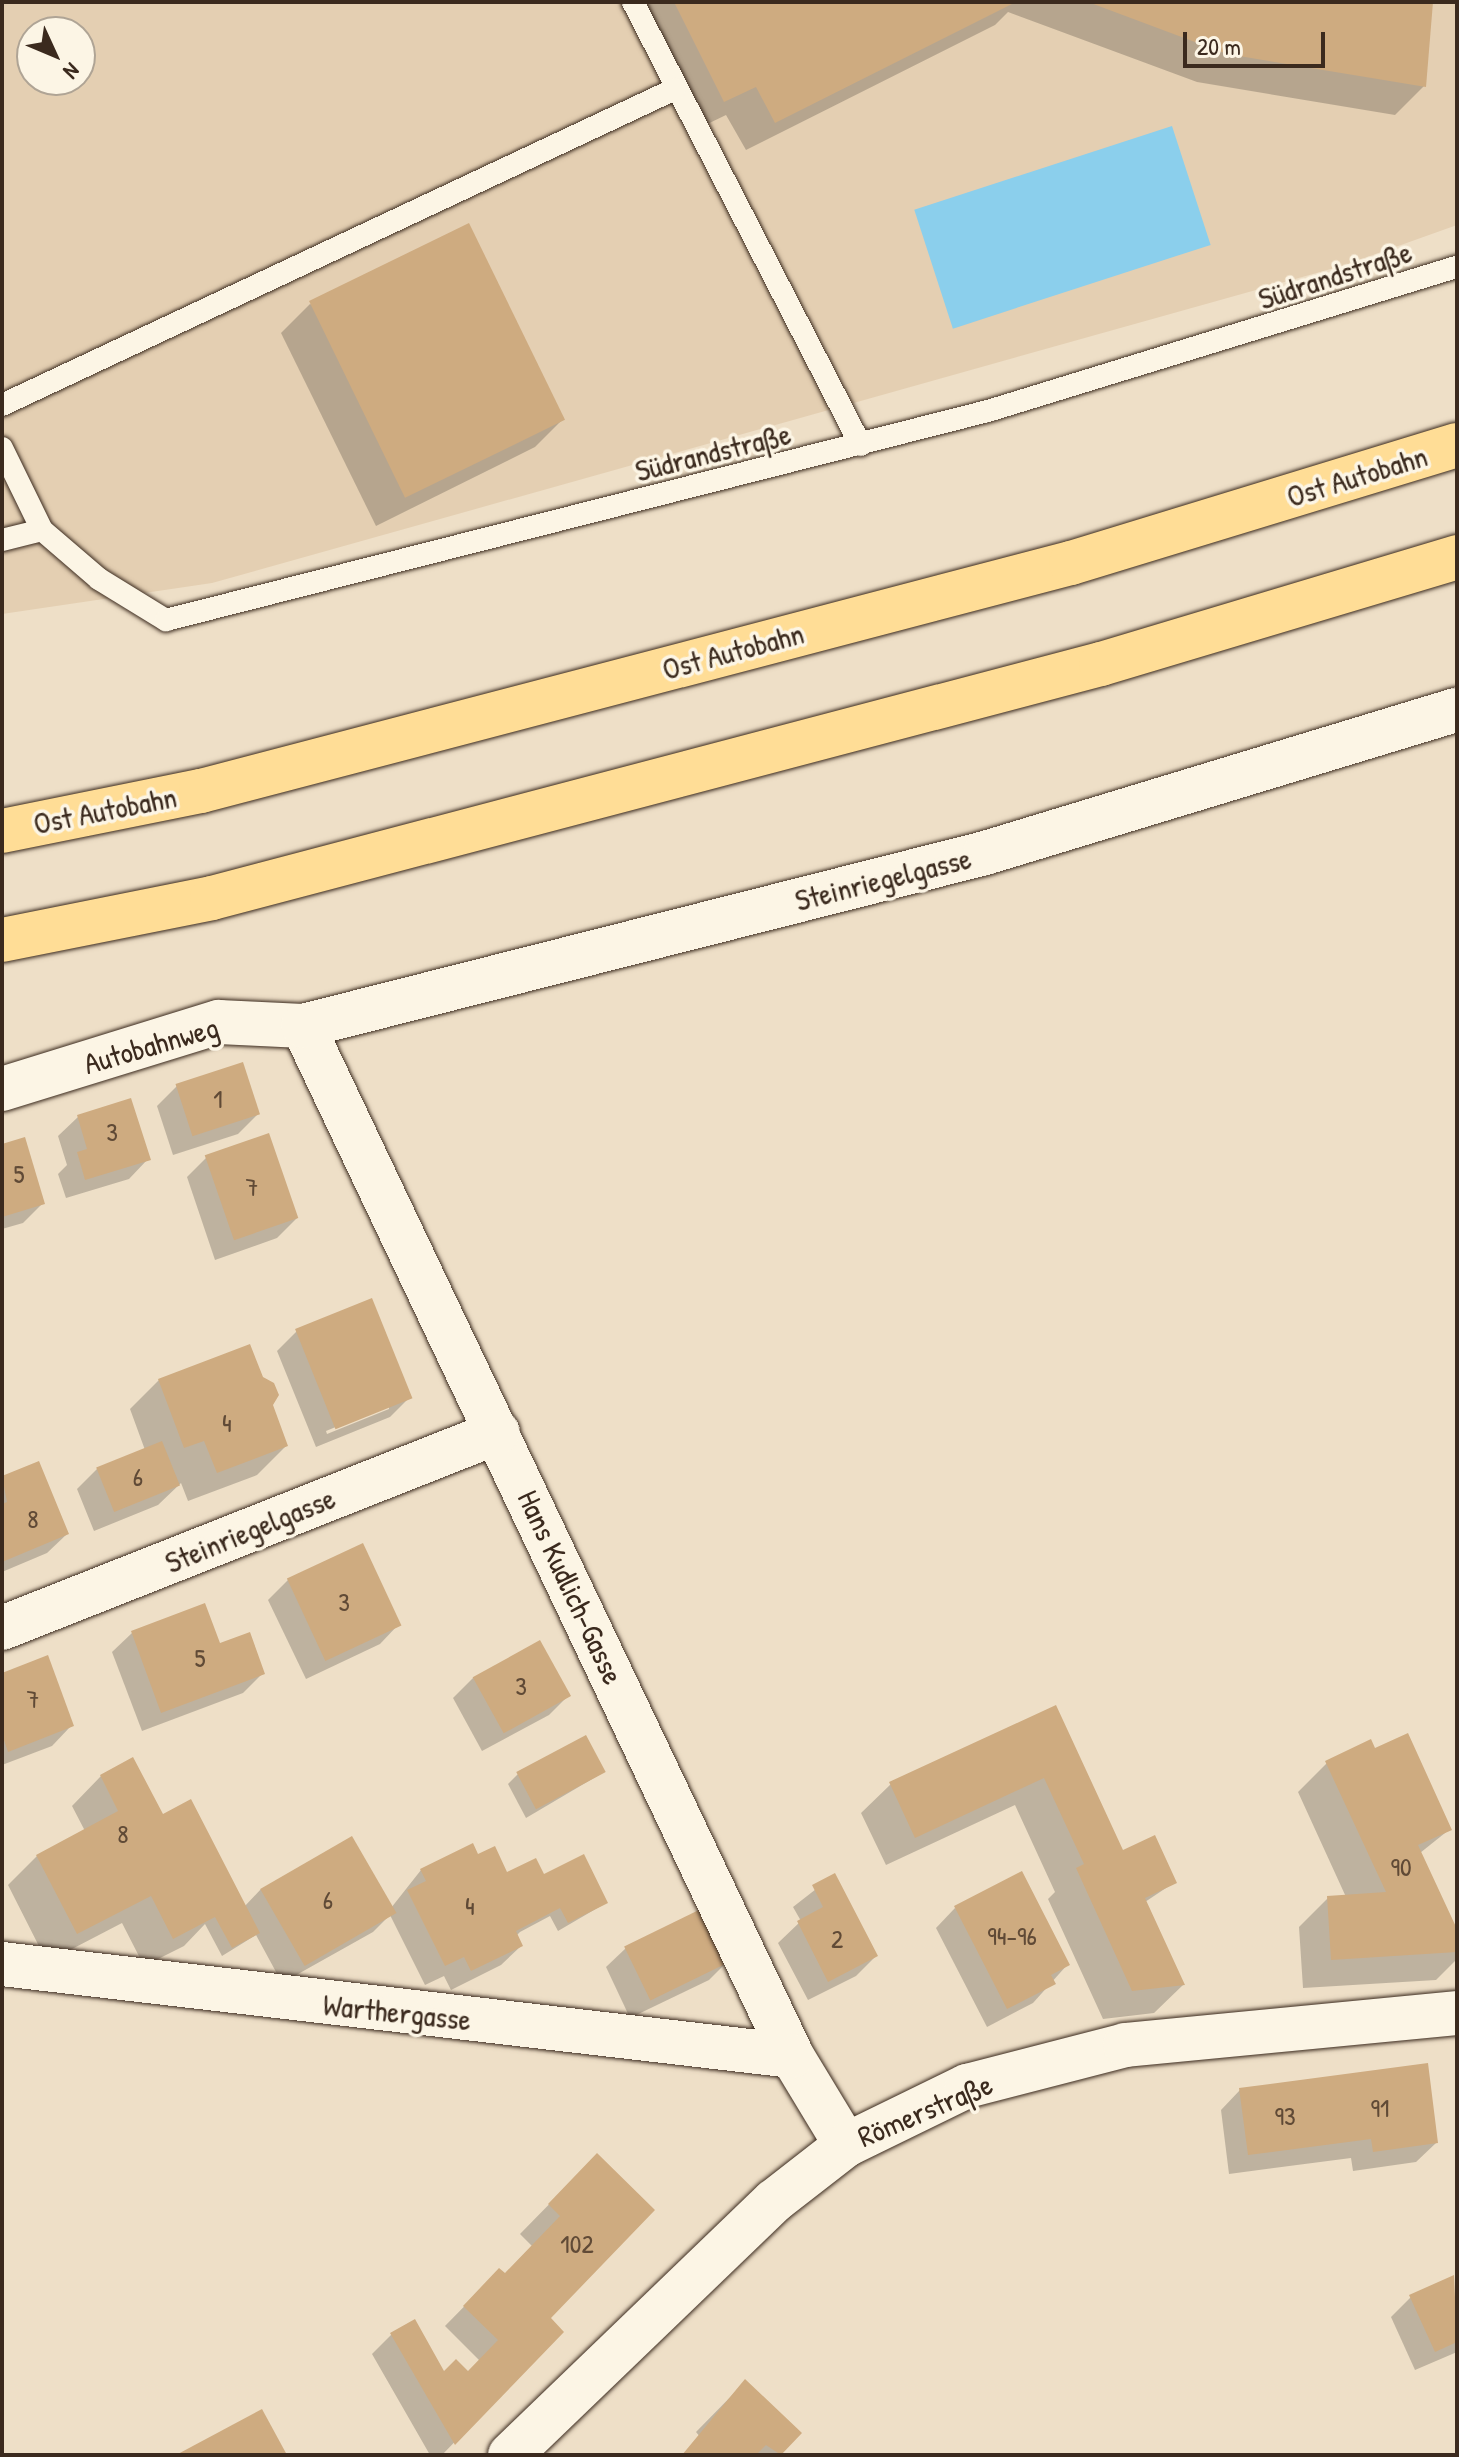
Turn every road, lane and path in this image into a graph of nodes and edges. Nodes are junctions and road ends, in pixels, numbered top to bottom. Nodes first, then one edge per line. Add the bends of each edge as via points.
1 (633, 2) edge
2 (675, 89) junction
3 (1457, 267) edge
4 (2, 405) edge
5 (861, 445) junction
6 (1457, 445) edge
7 (2, 448) edge
8 (42, 530) junction
9 (2, 540) edge
10 (1457, 557) edge
11 (1457, 710) edge
12 (2, 831) edge
13 (2, 940) edge
14 (303, 1026) junction
15 (2, 1089) edge
16 (498, 1432) junction
17 (2, 1628) edge
18 (2, 1964) edge
19 (1457, 2013) edge
20 (792, 2056) junction
21 (846, 2145) junction
22 (510, 2455) edge

1 - 2 lane
2 - 4 lane
2 - 5 lane
3 - 5 lane, Südrandstraße
5 - 8 lane, Südrandstraße via 166,620 99,579
6 - 12 highway, Ost Autobahn via 1071,563 201,791
7 - 8 lane
8 - 9 lane
10 - 13 highway via 1101,664 243,890
11 - 14 street, Steinriegelgasse via 985,853
14 - 15 street, Autobahnweg via 219,1022
14 - 16 street, Hans Kudlich-Gasse
16 - 17 street, Steinriegelgasse
16 - 20 street, Hans Kudlich-Gasse
18 - 20 street, Warthergasse
19 - 21 street, Römerstraße via 1125,2045 967,2086
20 - 21 street, Hans Kudlich-Gasse
21 - 22 street, Römerstraße via 774,2201

